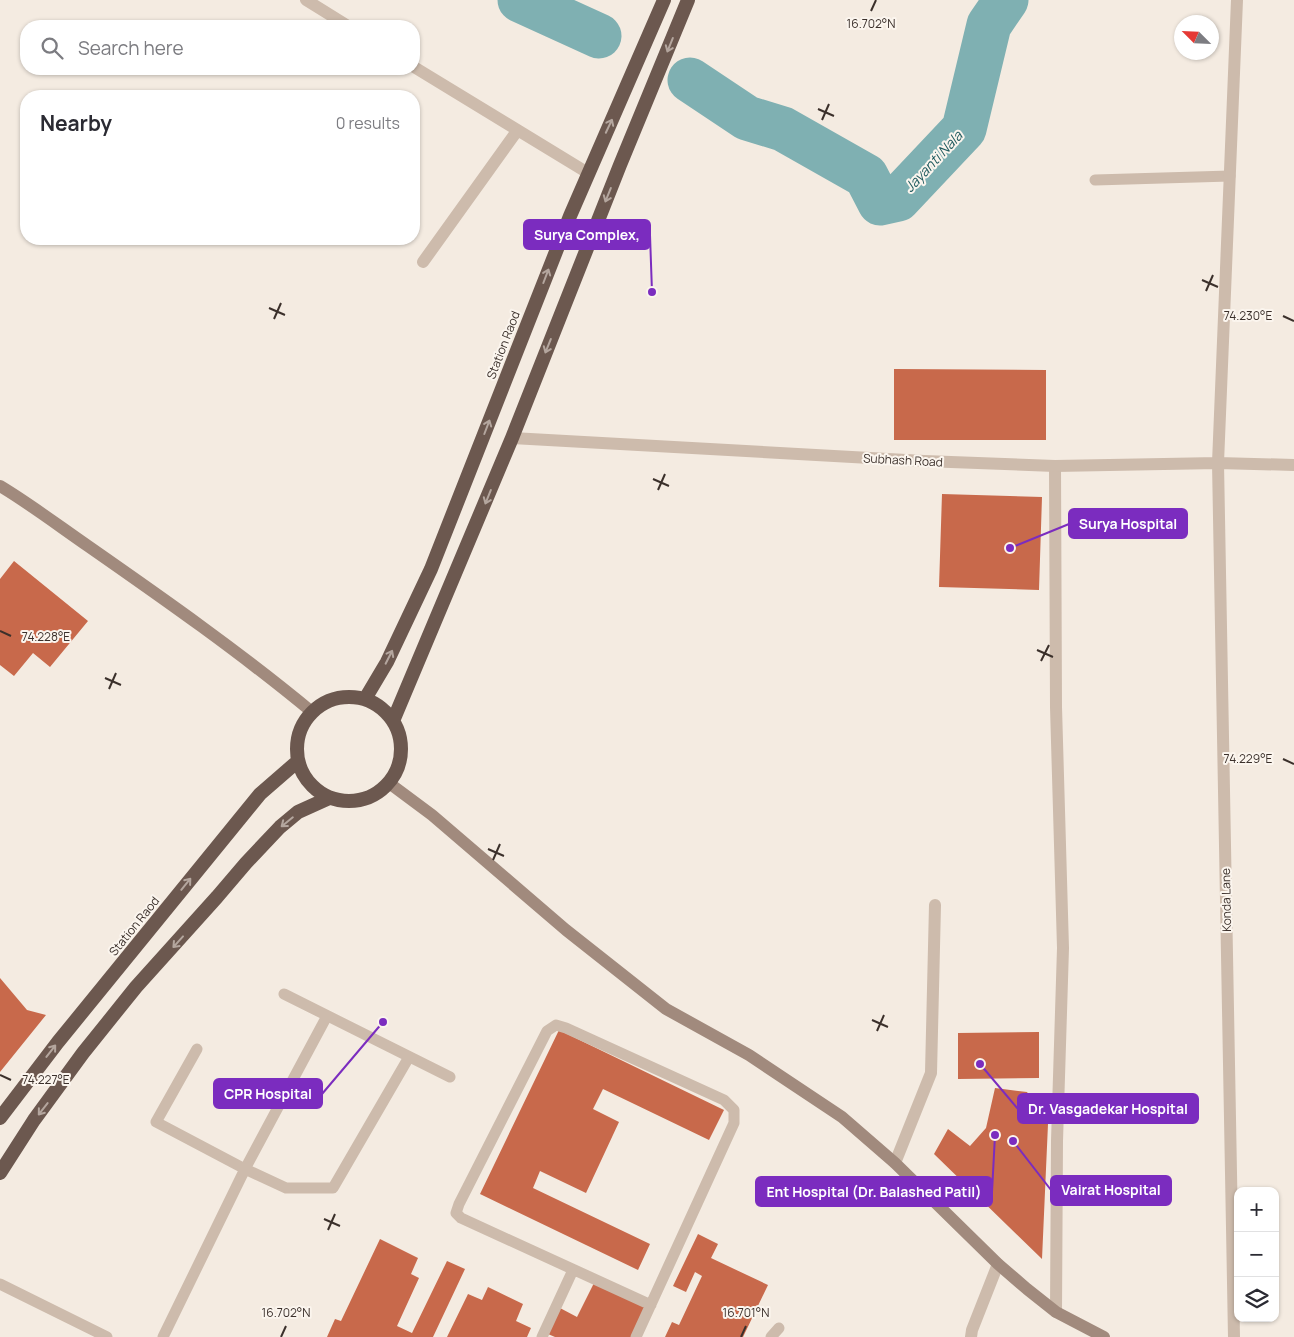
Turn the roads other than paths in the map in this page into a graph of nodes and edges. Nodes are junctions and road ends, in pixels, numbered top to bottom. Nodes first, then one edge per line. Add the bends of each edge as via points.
1 (306, 0) edge
2 (664, 0) edge
3 (688, 0) edge
4 (1237, 0) edge
5 (338, 20) edge
6 (420, 71) edge
7 (517, 131) junction
8 (588, 173) junction
9 (1230, 176) junction
10 (1095, 180) dead end
11 (423, 262) dead end
12 (512, 438) junction
13 (1218, 464) junction
14 (1294, 465) edge
15 (1055, 466) junction
16 (0, 486) edge
17 (365, 699) junction
18 (312, 712) junction
19 (393, 721) junction
20 (298, 761) junction
21 (389, 783) junction
22 (329, 798) junction
23 (935, 905) dead end
24 (284, 994) dead end
25 (327, 1016) junction
26 (197, 1049) dead end
27 (409, 1057) junction
28 (450, 1077) dead end
29 (0, 1118) edge
30 (895, 1163) junction
31 (245, 1169) junction
32 (0, 1173) edge
33 (998, 1264) junction
34 (573, 1270) junction
35 (0, 1284) edge
36 (651, 1305) junction
37 (1056, 1312) junction
38 (779, 1328) dead end
39 (107, 1337) edge
40 (163, 1337) edge
41 (542, 1337) edge
42 (636, 1337) edge
43 (771, 1337) edge
44 (971, 1337) edge
45 (1104, 1337) edge
46 (1234, 1337) edge

1 - 5 street
8 -> 2 highway, Station Raod
3 -> 12 highway
4 - 9 street, Konda Lane
6 - 7 street
7 - 8 street
7 - 11 street
17 -> 8 highway, Station Raod via 387,662 431,569
9 - 10 lane
9 - 13 street, Konda Lane
12 - 15 street, Subhash Road
12 -> 19 highway
13 - 14 street, Subhash Road
13 - 15 street, Subhash Road
13 - 46 street, Konda Lane
15 - 37 street via 1056,707 1063,948
16 - 18 main road via 166,602
17 - 18 highway via 346,697 330,701
17 - 19 highway via 381,708
18 - 20 highway via 298,743
19 - 21 highway via 400,736 402,752 398,769
20 - 22 highway via 304,776
29 -> 20 highway, Station Raod via 260,794
21 - 22 highway via 376,794 361,800 345,802
21 - 30 main road via 666,1009 749,1054 842,1117
22 -> 32 highway via 298,812 280,827 136,988 34,1120
23 - 30 street via 931,1073
24 - 25 lane
25 - 27 lane
25 - 31 lane
26 - 31 lane via 156,1122
27 - 28 lane
27 - 31 lane via 333,1188 286,1188
30 - 33 main road
31 - 40 lane
33 - 37 main road
33 - 44 street
34 - 36 lane
34 - 36 lane via 456,1213 547,1031 556,1025 724,1100 734,1110 734,1123
34 - 41 lane
35 - 39 lane
36 - 42 lane
37 - 45 main road
38 - 43 lane

